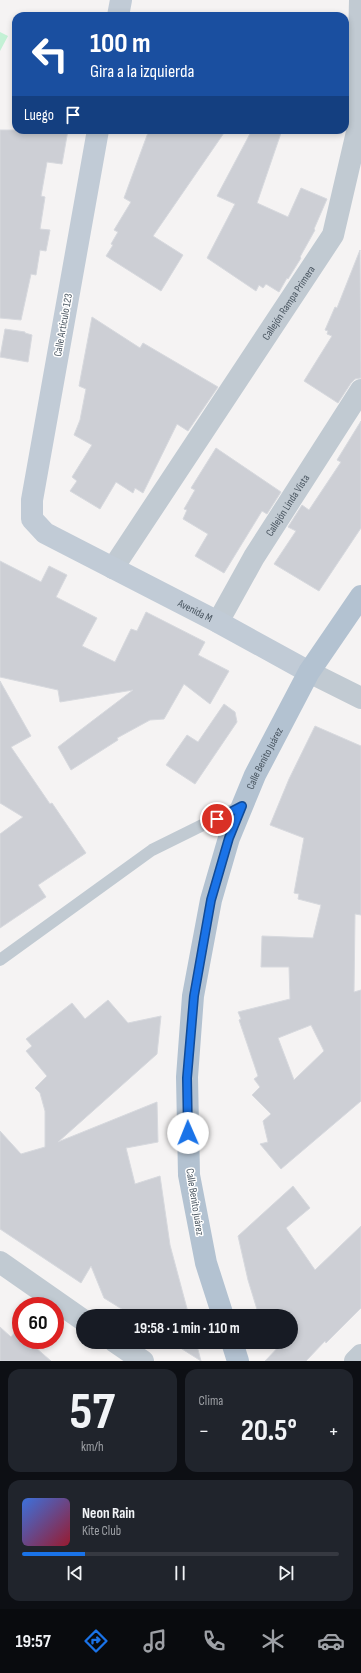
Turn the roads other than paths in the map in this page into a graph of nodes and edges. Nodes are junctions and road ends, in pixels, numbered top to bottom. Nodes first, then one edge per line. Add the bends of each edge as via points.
1 (121, 0) edge
2 (360, 0) edge
3 (119, 12) edge
4 (97, 134) edge
5 (361, 390) edge
6 (32, 519) joint
7 (113, 568) junction
8 (361, 596) edge
9 (218, 622) junction
10 (309, 672) junction
11 (361, 698) edge
12 (242, 806) junction
13 (0, 960) edge
14 (0, 1262) edge
15 (221, 1309) edge
16 (76, 1315) edge
17 (125, 1349) edge
18 (234, 1349) edge
19 (361, 1355) edge
20 (143, 1361) edge
21 (238, 1361) edge
22 (355, 1361) edge

1 - 3 street
2 - 7 street, Callejón Rampa Primera via 358,132 333,235
4 - 6 street, Calle Artículo 123 via 32,500
5 - 9 street, Callejón Linda Vista via 254,557
6 - 7 street, Avenida M via 45,533
7 - 9 street, Avenida M
8 - 10 main road, Calle Benito Juárez
9 - 10 street, Avenida M
10 - 11 street, Avenida M
10 - 12 main road, Calle Benito Juárez via 255,775
12 - 13 lane via 152,850
12 - 15 main road, Calle Benito Juárez via 229,838 211,900 194,996 187,1078 189,1175 206,1263
14 - 16 street
17 - 20 street
18 - 21 main road
19 - 22 street

